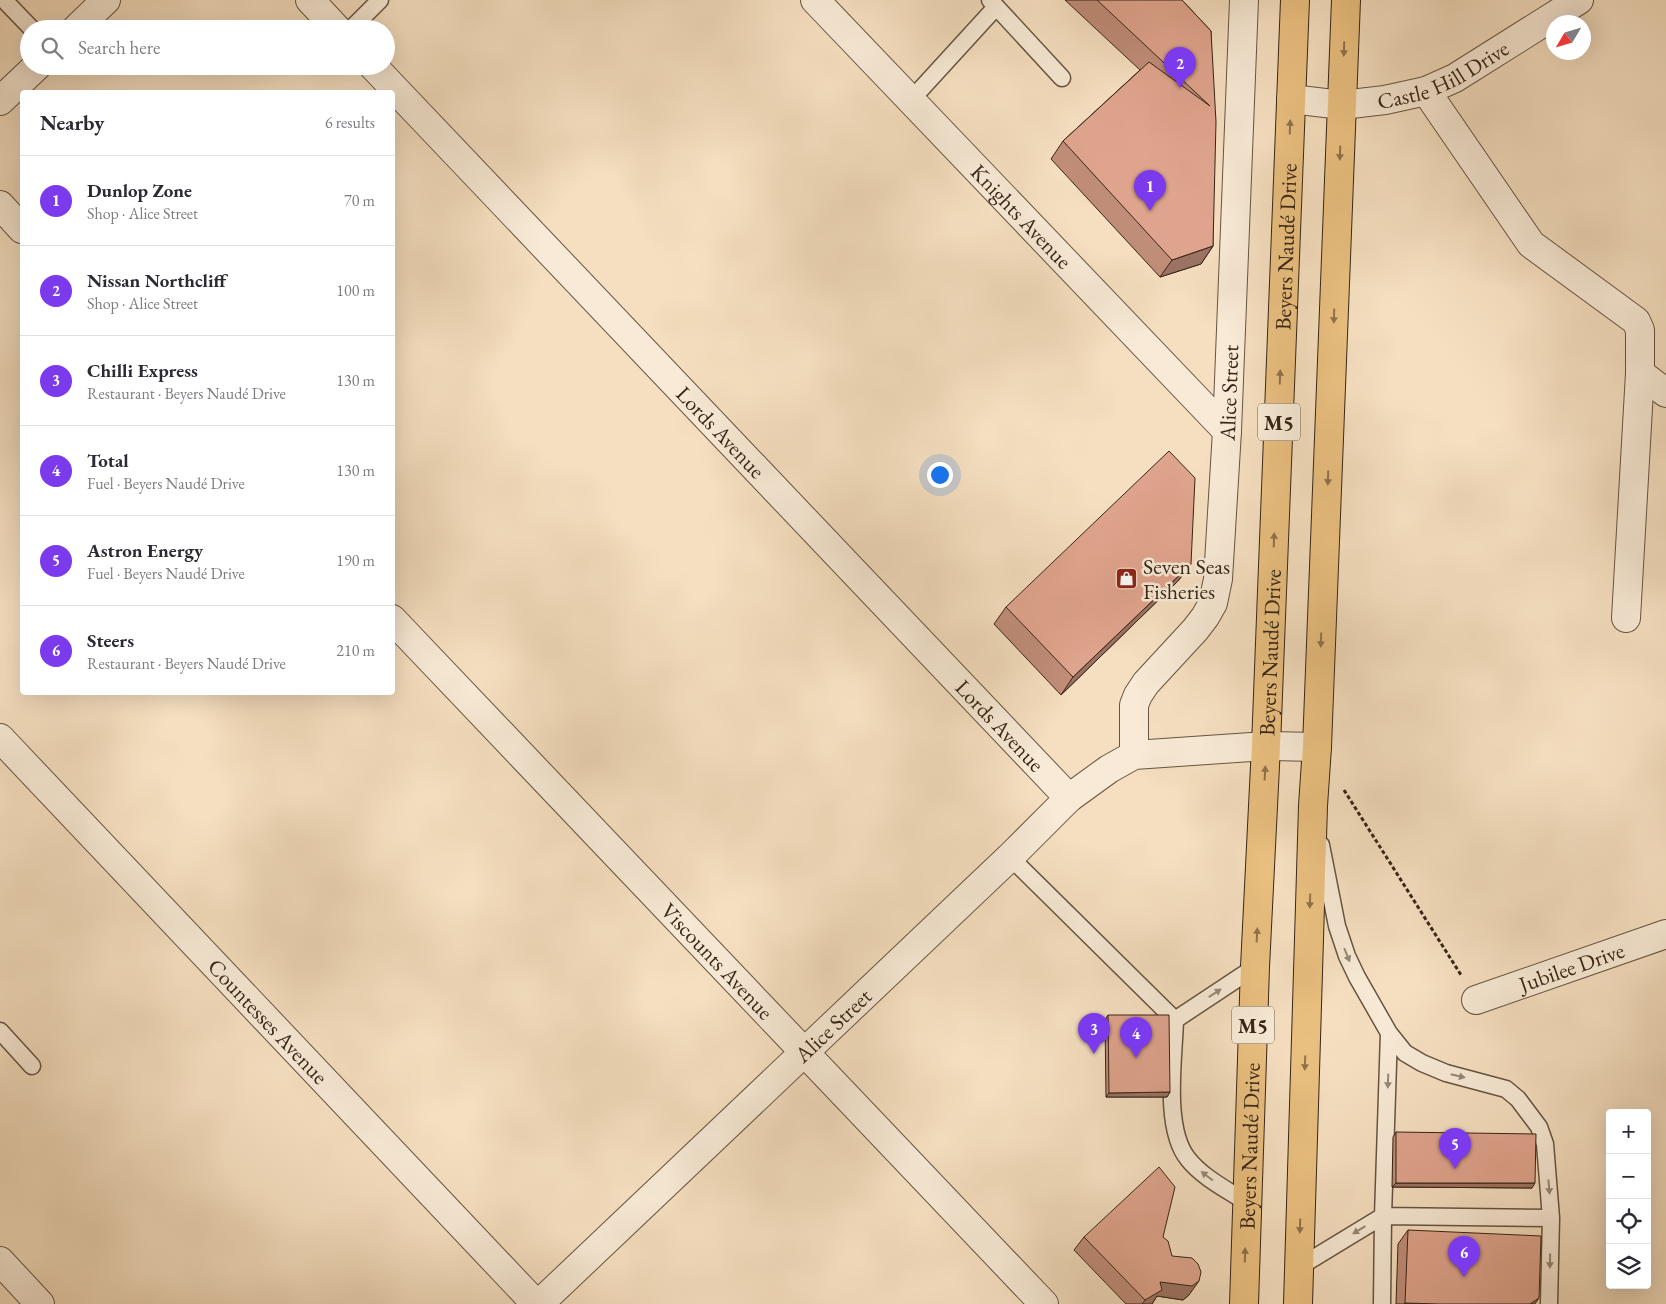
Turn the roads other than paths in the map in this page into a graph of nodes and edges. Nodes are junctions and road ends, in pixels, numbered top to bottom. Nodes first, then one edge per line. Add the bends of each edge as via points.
1 (4, 0) edge
2 (106, 0) edge
3 (310, 0) edge
4 (380, 0) edge
5 (815, 0) edge
6 (1244, 0) edge
7 (1295, 0) edge
8 (1346, 0) edge
9 (1579, 0) edge
10 (993, 3) edge
11 (23, 20) edge
12 (85, 20) edge
13 (329, 20) edge
14 (360, 20) edge
15 (27, 75) edge
16 (382, 75) edge
17 (1062, 78) dead end
18 (1426, 91) junction
19 (1291, 99) junction
20 (911, 100) junction
21 (0, 101) edge
22 (1342, 105) junction
23 (0, 205) edge
24 (20, 227) edge
25 (1640, 373) junction
26 (1666, 393) edge
27 (1227, 432) junction
28 (1626, 618) dead end
29 (395, 622) edge
30 (0, 738) edge
31 (1266, 746) junction
32 (1317, 747) junction
33 (1134, 755) junction
34 (1069, 798) junction
35 (1313, 806) junction
36 (1010, 857) junction
37 (1666, 934) edge
38 (1255, 967) junction
39 (1476, 1000) road end
40 (1175, 1020) junction
41 (0, 1031) edge
42 (1389, 1032) junction
43 (804, 1053) junction
44 (32, 1066) dead end
45 (1247, 1203) junction
46 (1383, 1216) junction
47 (1551, 1218) junction
48 (0, 1261) edge
49 (1299, 1267) junction
50 (40, 1304) edge
51 (537, 1304) edge
52 (1044, 1304) edge
53 (1244, 1304) edge
54 (1298, 1304) edge
55 (1382, 1304) edge
56 (1549, 1304) edge

1 - 11 lane
2 - 12 street
3 - 13 street
4 - 14 lane
5 - 20 street, Knights Avenue
6 - 27 street, Alice Street
7 - 19 main road, Beyers Naudé Drive / M5
8 -> 22 main road, M5
9 - 18 street, Castle Hill Drive via 1455,78
10 - 17 lane
10 - 20 lane
15 - 21 street
16 - 34 street, Lords Avenue
18 - 22 street, Castle Hill Drive
18 - 25 street via 1531,244 1636,321 1640,330
19 - 22 street, Castle Hill Drive
31 -> 19 main road, Beyers Naudé Drive / M5
20 - 27 street, Knights Avenue
22 -> 32 main road, M5
23 - 24 street
25 - 26 street
25 - 28 street
27 - 33 street, Alice Street via 1218,579 1212,603 1195,630 1138,696 1134,705
29 - 43 street, Viscounts Avenue
30 - 51 street, Countesses Avenue
31 - 32 street, Alice Street
31 - 33 street, Alice Street
38 -> 31 main road, Beyers Naudé Drive / M5
32 - 35 main road, M5
33 - 34 street, Alice Street
34 - 36 street, Alice Street
35 -> 42 lane via 1337,926 1347,956
35 -> 49 main road, M5
36 - 40 lane
36 - 43 street, Alice Street
37 - 39 street, Jubilee Drive
40 -> 38 lane
38 - 45 main road, Beyers Naudé Drive / M5
45 -> 40 lane via 1187,1159 1176,1137 1171,1111
41 - 44 lane
42 -> 46 lane
42 -> 47 lane via 1405,1053 1422,1063 1446,1073 1506,1088 1518,1099 1539,1127 1545,1144
43 - 51 street, Alice Street
43 - 52 street, Viscounts Avenue
53 -> 45 main road, Beyers Naudé Drive / M5
46 - 47 lane
46 -> 49 lane
46 - 55 lane
47 -> 56 lane
48 - 50 street
49 - 54 main road, M5

